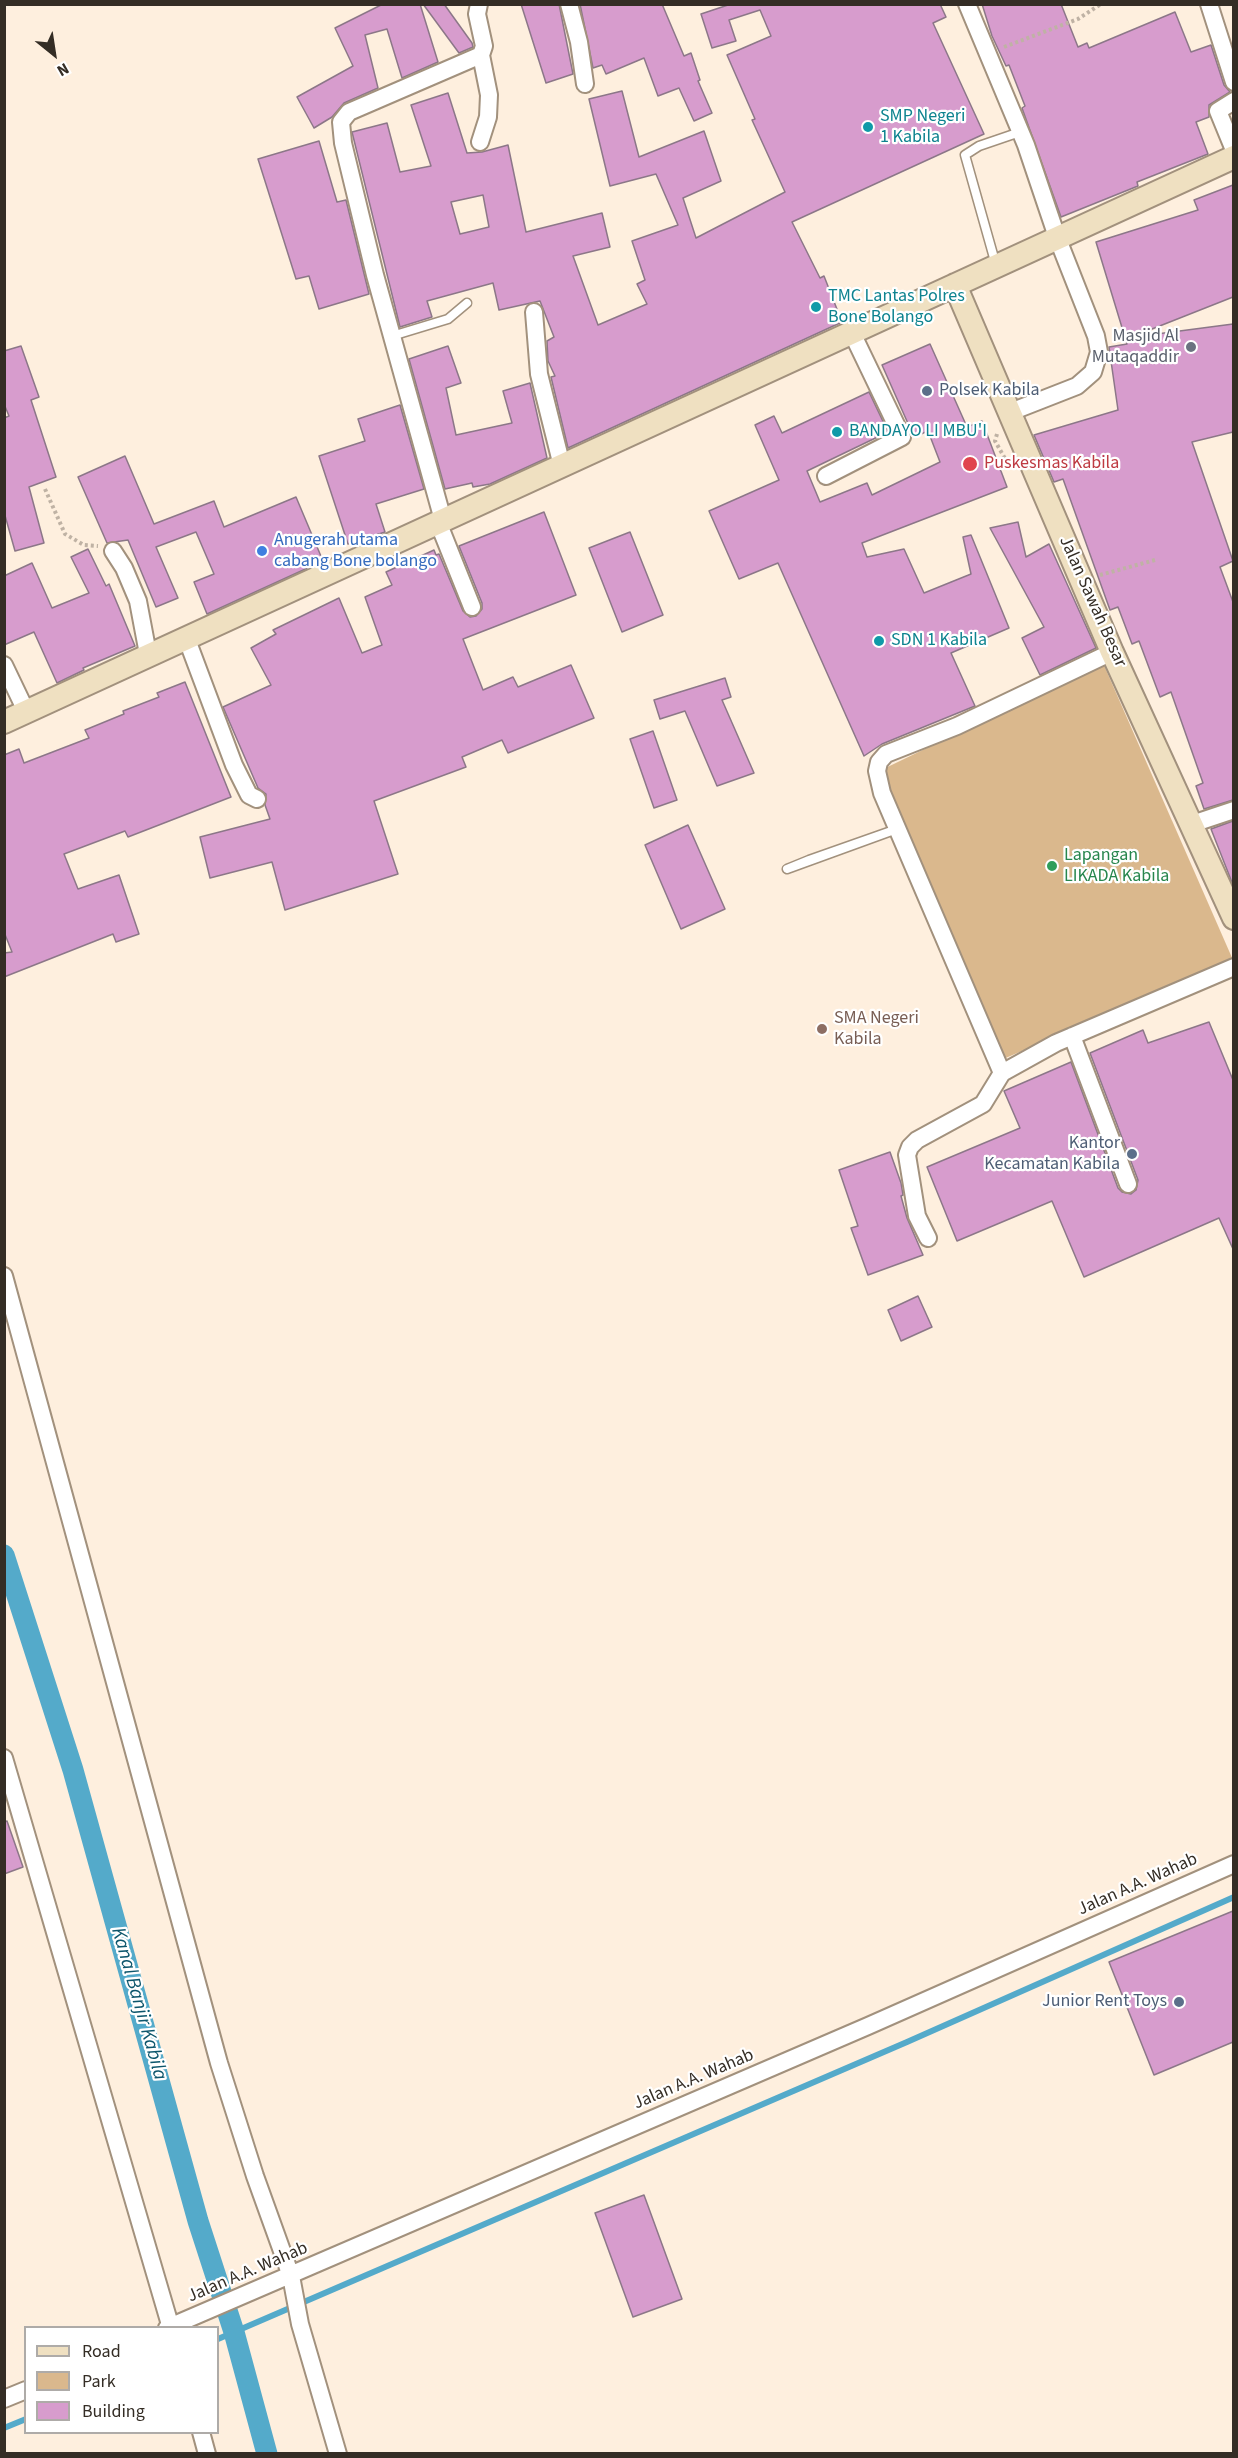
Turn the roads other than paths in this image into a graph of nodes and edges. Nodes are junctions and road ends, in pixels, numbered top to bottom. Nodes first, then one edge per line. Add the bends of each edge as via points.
1 (479, 4) edge
2 (569, 4) edge
3 (968, 4) edge
4 (1209, 4) edge
5 (481, 55) junction
6 (1233, 82) edge
7 (585, 84) dead end
8 (1233, 101) edge
9 (1020, 132) junction
10 (480, 142) dead end
11 (1233, 150) edge
12 (1233, 157) edge
13 (1057, 237) junction
14 (996, 265) junction
15 (955, 285) junction
16 (466, 303) dead end
17 (534, 312) dead end
18 (852, 333) junction
19 (392, 336) junction
20 (1008, 413) junction
21 (562, 466) junction
22 (826, 476) dead end
23 (441, 521) junction
24 (113, 551) road end
25 (472, 607) dead end
26 (186, 637) junction
27 (1112, 652) junction
28 (148, 654) junction
29 (4, 665) edge
30 (26, 711) junction
31 (4, 722) edge
32 (257, 799) dead end
33 (1233, 810) edge
34 (1189, 825) junction
35 (897, 829) junction
36 (1233, 918) edge
37 (1233, 967) edge
38 (1072, 1036) junction
39 (1002, 1073) junction
40 (1128, 1184) dead end
41 (928, 1238) dead end
42 (4, 1276) edge
43 (4, 1758) edge
44 (1233, 1864) edge
45 (283, 2279) junction
46 (170, 2326) edge
47 (172, 2326) edge
48 (24, 2391) edge
49 (4, 2399) edge
50 (201, 2434) edge
51 (207, 2454) edge
52 (338, 2454) edge

1 - 5 street via 477,14 484,46
2 - 7 street
3 - 9 street
4 - 6 street
5 - 10 street via 489,96 488,117
5 - 19 street via 349,112 341,122
8 - 11 street via 1218,111
9 - 13 street
9 - 14 lane via 965,155
12 - 13 main road
13 - 14 main road
13 - 20 street via 1096,336 1098,362 1077,386
14 - 15 main road
15 - 18 main road
15 - 20 main road, Jalan Sawah Besar
16 - 19 lane via 448,319
17 - 21 street via 539,374
18 - 21 main road
18 - 22 street via 902,437
19 - 23 street
20 - 27 main road, Jalan Sawah Besar
21 - 23 main road
23 - 25 street
23 - 26 main road
24 - 28 street via 132,584
26 - 28 main road
26 - 32 street via 234,765 249,795
27 - 34 main road, Jalan Sawah Besar
27 - 35 street via 957,726 886,754 877,771
28 - 30 main road
29 - 30 street
30 - 31 main road
33 - 34 street
34 - 36 main road, Jalan Sawah Besar
35 - 35 lane via 809,860 787,869 831,853
35 - 39 street
37 - 38 street
38 - 39 street
38 - 40 street
39 - 41 street via 983,1104 910,1147 907,1155 913,1198
42 - 45 street via 228,2096
43 - 46 street
44 - 45 street, Jalan A.A. Wahab
45 - 47 street, Jalan A.A. Wahab
45 - 52 street
48 - 49 street
50 - 51 street

